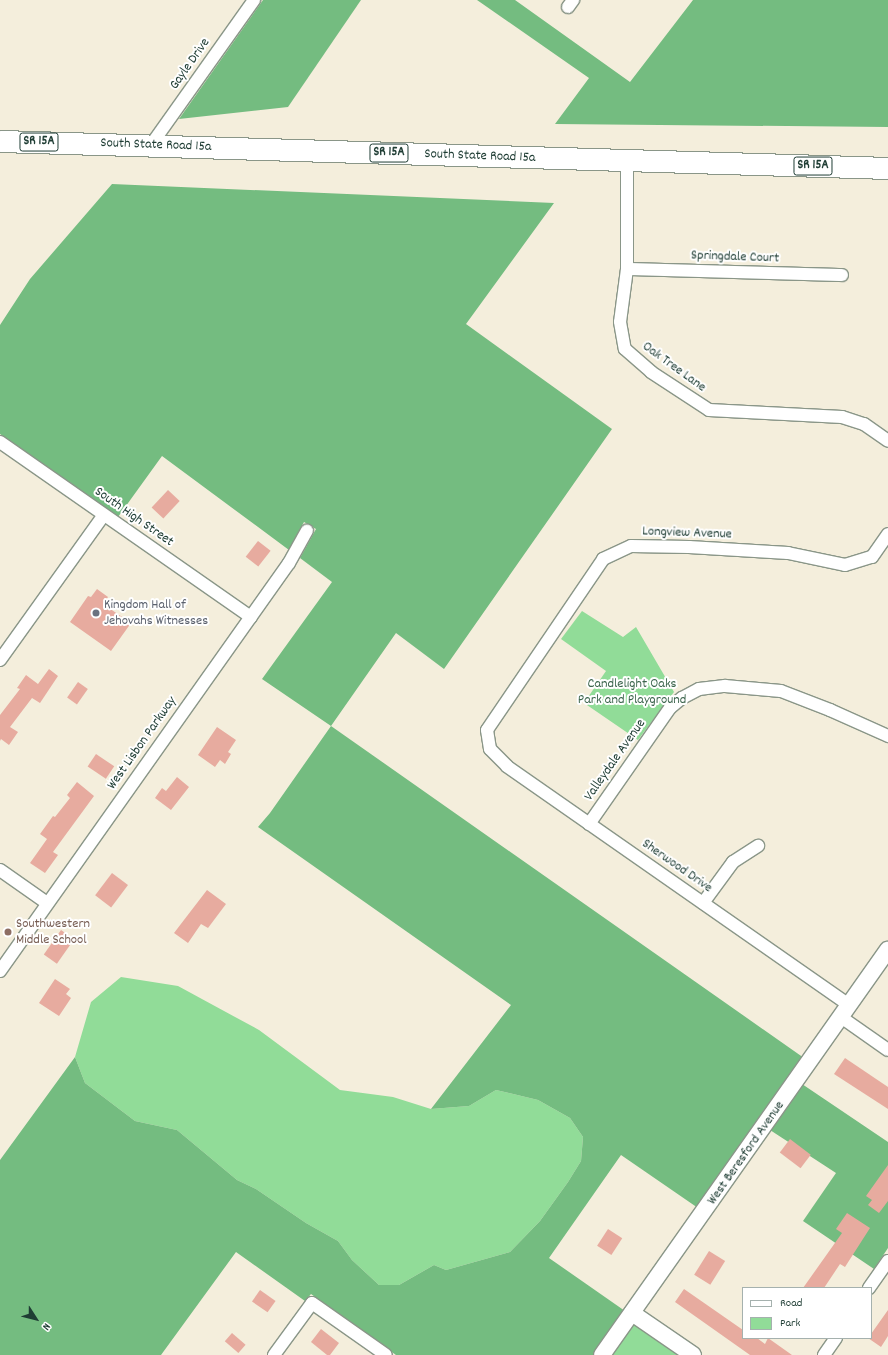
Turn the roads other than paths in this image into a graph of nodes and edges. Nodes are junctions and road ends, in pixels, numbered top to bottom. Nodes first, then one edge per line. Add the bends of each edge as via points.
1 (254, 0) edge
2 (0, 141) edge
3 (151, 145) junction
4 (627, 160) junction
5 (888, 168) edge
6 (627, 269) junction
7 (842, 275) dead end
8 (888, 441) edge
9 (0, 442) edge
10 (104, 515) junction
11 (307, 531) dead end
12 (888, 534) edge
13 (251, 617) junction
14 (0, 660) edge
15 (888, 736) edge
16 (490, 749) joint
17 (589, 824) junction
18 (758, 846) dead end
19 (0, 870) edge
20 (47, 903) junction
21 (704, 903) junction
22 (888, 950) edge
23 (0, 971) edge
24 (845, 1011) junction
25 (888, 1050) edge
26 (888, 1260) edge
27 (870, 1287) edge
28 (632, 1313) junction
29 (835, 1339) edge
30 (274, 1355) edge
31 (386, 1355) edge
32 (602, 1355) edge
33 (693, 1355) edge
34 (824, 1355) edge

1 - 3 street, Gayle Drive
2 - 3 highway, South State Road 15a / SR 15A
3 - 4 highway, South State Road 15a / SR 15A
4 - 5 highway, South State Road 15a / SR 15A
4 - 6 street, Oak Tree Lane
6 - 7 street, Springdale Court
6 - 8 street, Oak Tree Lane via 620,322 625,349 652,372 709,410 842,417 864,424
9 - 10 street, South High Street
10 - 13 street, South High Street
10 - 14 street
11 - 13 street, West Lisbon Parkway via 289,563
12 - 16 street, Longview Avenue via 872,557 845,565 788,553 689,547 631,546 603,559 487,730
13 - 20 street, West Lisbon Parkway
15 - 17 street, Valleydale Avenue via 781,691 725,686 699,689 670,708
16 - 17 street, Sherwood Drive via 507,766
17 - 21 street, Sherwood Drive
18 - 21 street via 733,862
19 - 20 street
20 - 23 street, West Lisbon Parkway
21 - 24 street, Sherwood Drive
22 - 24 street, West Beresford Avenue
24 - 25 street
24 - 28 street, West Beresford Avenue
26 - 27 street
28 - 32 street, West Beresford Avenue
28 - 33 street
29 - 34 street
30 - 31 street via 312,1303

